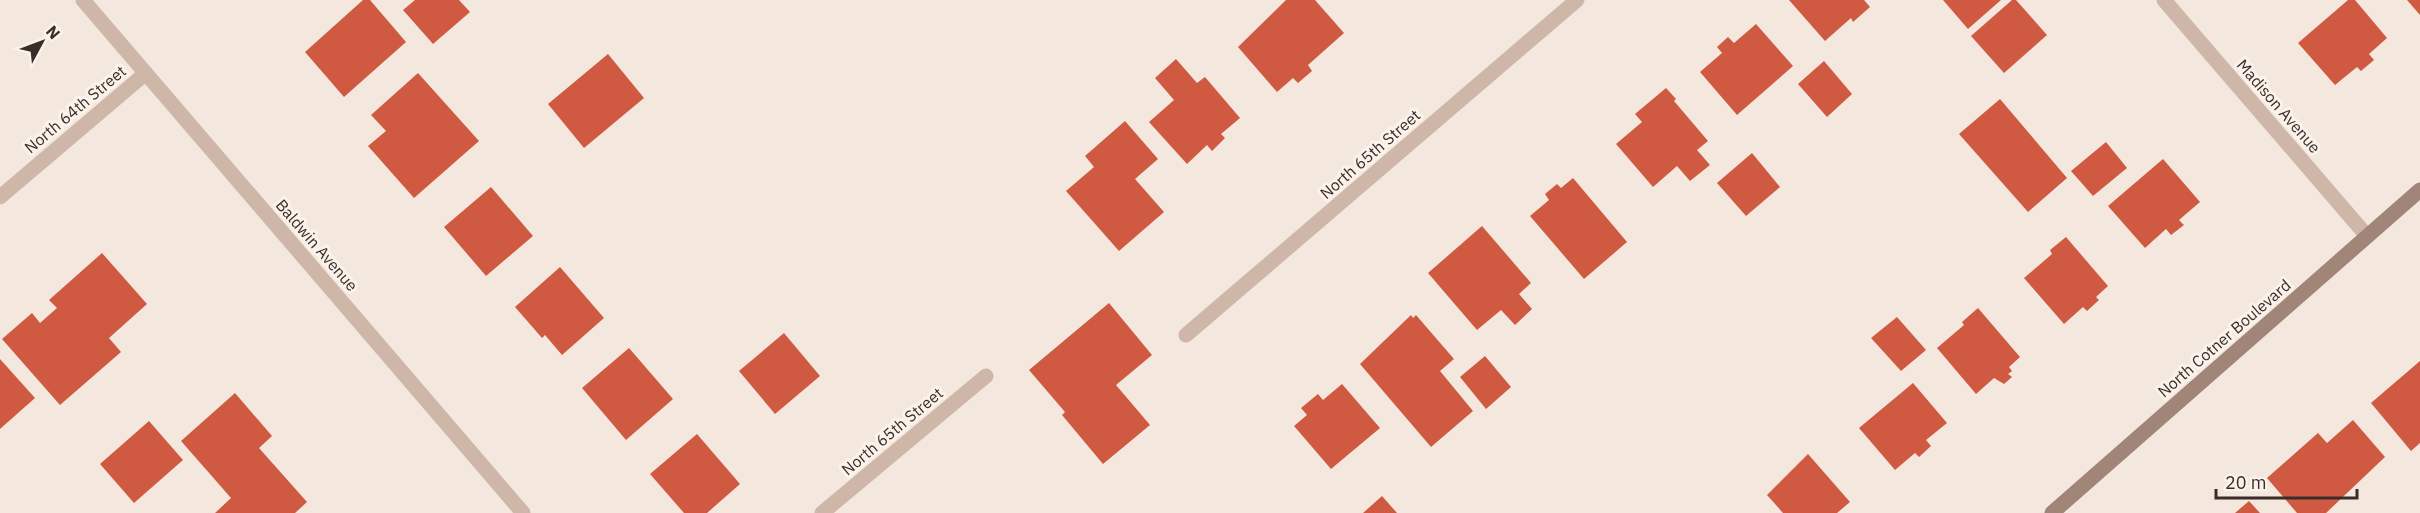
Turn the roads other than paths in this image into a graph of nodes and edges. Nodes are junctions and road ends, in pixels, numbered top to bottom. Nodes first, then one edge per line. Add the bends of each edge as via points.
1 (83, 0) edge
2 (1577, 0) edge
3 (2164, 0) edge
4 (146, 73) junction
5 (2420, 190) edge
6 (0, 197) edge
7 (2367, 236) junction
8 (1186, 335) dead end
9 (986, 376) dead end
10 (523, 513) edge
11 (822, 513) edge
12 (2052, 513) edge

1 - 4 street, Baldwin Avenue
2 - 8 street, North 65th Street
3 - 7 street, Madison Avenue
4 - 6 street, North 64th Street
4 - 10 street, Baldwin Avenue
5 - 7 main road, North Cotner Boulevard
7 - 12 main road, North Cotner Boulevard
9 - 11 street, North 65th Street

